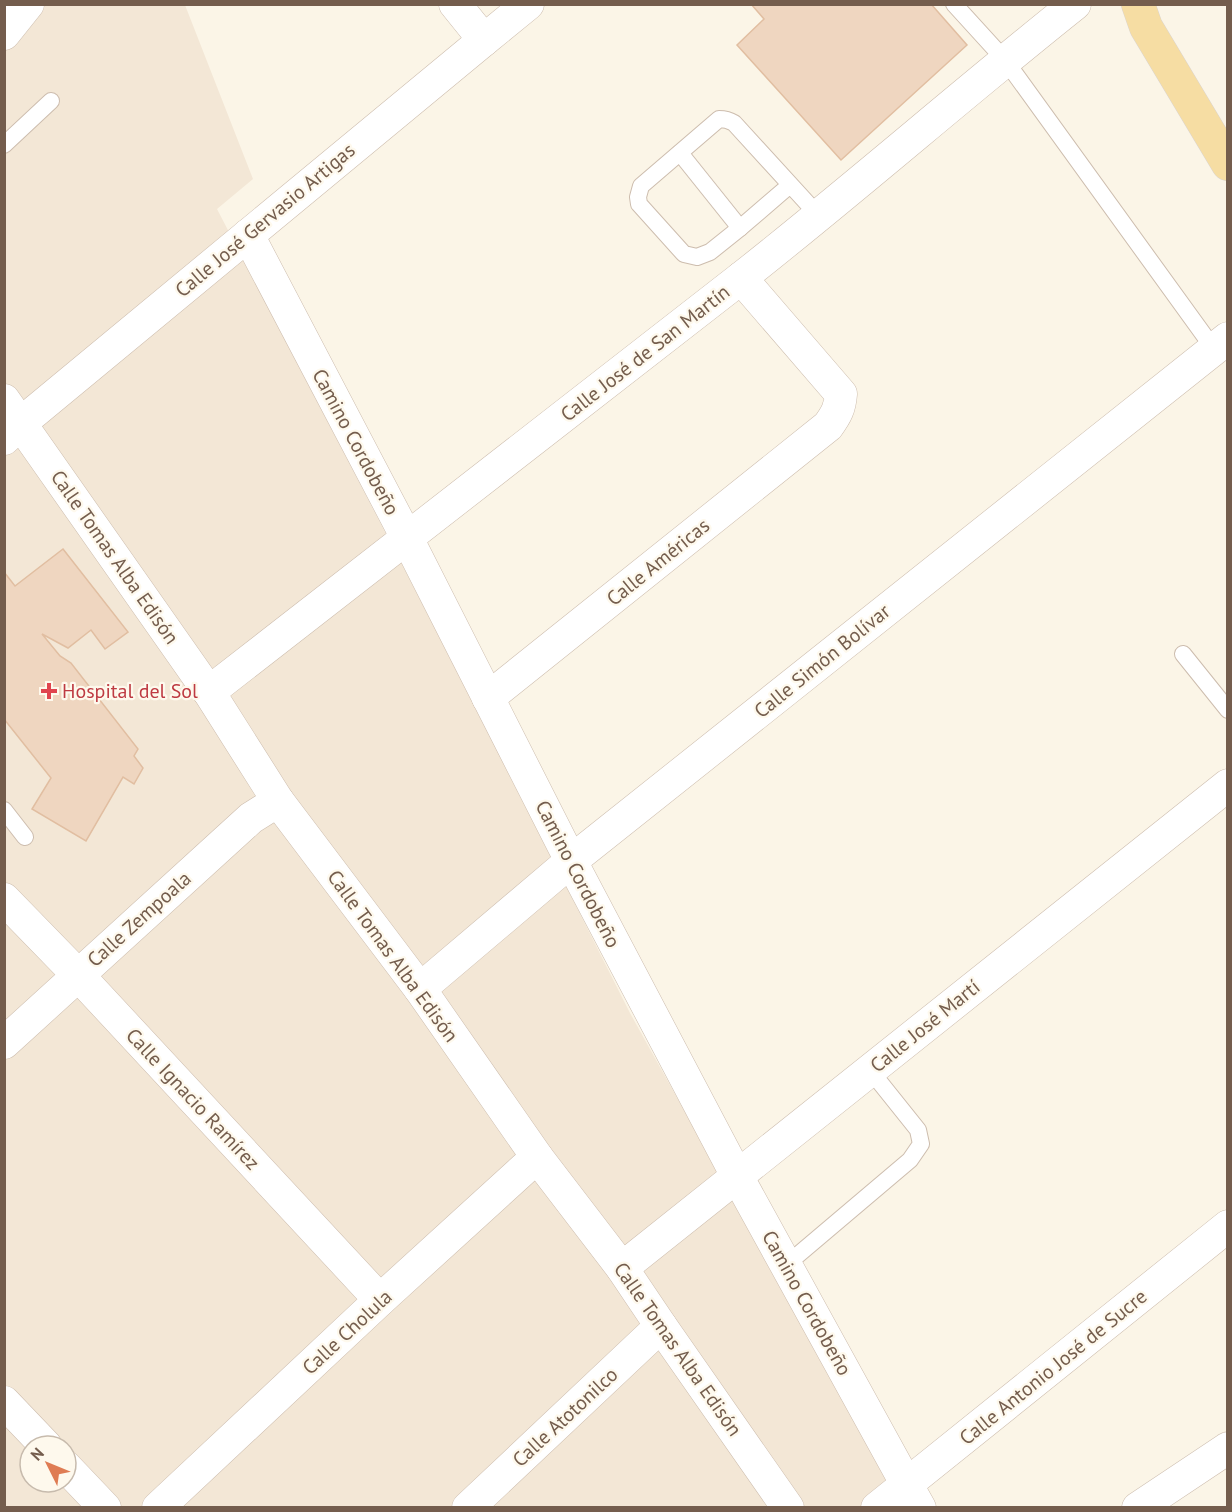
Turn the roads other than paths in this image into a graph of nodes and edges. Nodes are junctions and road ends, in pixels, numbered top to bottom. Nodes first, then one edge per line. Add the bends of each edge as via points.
1 (28, 4) edge
2 (455, 4) edge
3 (528, 4) edge
4 (954, 4) edge
5 (1075, 4) edge
6 (1122, 4) edge
7 (1142, 16) edge
8 (4, 34) edge
9 (484, 40) junction
10 (1005, 60) junction
11 (51, 101) dead end
12 (4, 145) edge
13 (680, 153) junction
14 (1227, 164) edge
15 (790, 185) junction
16 (819, 216) junction
17 (740, 228) junction
18 (248, 235) junction
19 (741, 278) junction
20 (1221, 343) edge
21 (10, 420) edge
22 (407, 538) junction
23 (1184, 654) dead end
24 (209, 692) junction
25 (488, 698) junction
26 (1227, 710) edge
27 (1227, 785) edge
28 (278, 801) junction
29 (4, 810) edge
30 (25, 837) dead end
31 (571, 861) junction
32 (4, 899) edge
33 (78, 975) junction
34 (420, 989) junction
35 (4, 1043) edge
36 (870, 1070) junction
37 (537, 1157) junction
38 (737, 1176) junction
39 (1227, 1226) edge
40 (786, 1265) junction
41 (622, 1268) junction
42 (380, 1300) junction
43 (662, 1326) junction
44 (4, 1402) edge
45 (35, 1434) edge
46 (1227, 1448) edge
47 (78, 1480) edge
48 (914, 1496) edge
49 (105, 1508) edge
50 (158, 1508) edge
51 (468, 1508) edge
52 (788, 1508) edge
53 (877, 1508) edge
54 (1138, 1508) edge

1 - 8 street
2 - 9 street
3 - 9 street, Calle José Gervasio Artigas
4 - 10 lane
5 - 10 street, Calle José de San Martín
6 - 7 main road
7 - 14 main road
9 - 18 street, Calle José Gervasio Artigas
10 - 16 street, Calle José de San Martín
10 - 20 lane
11 - 12 lane
13 - 15 lane via 719,119 729,120
13 - 17 lane
13 - 17 lane via 641,186 639,204 684,254 697,257 710,252
15 - 16 lane
15 - 17 lane
16 - 19 street, Calle José de San Martín
18 - 21 street, Calle José Gervasio Artigas
18 - 22 street, Camino Cordobeño
19 - 22 street, Calle José de San Martín
19 - 25 street, Calle Américas via 841,394 837,414 828,426
20 - 31 street, Calle Simón Bolívar
21 - 24 street, Calle Tomas Alba Edisón
22 - 24 street, Calle José de San Martín
22 - 25 street, Camino Cordobeño
23 - 26 lane
24 - 28 street, Calle Tomas Alba Edisón
25 - 31 street, Camino Cordobeño
27 - 36 street, Calle José Martí
28 - 33 street, Calle Zempoala via 251,818
28 - 34 street, Calle Tomas Alba Edisón
29 - 30 lane
31 - 34 street, Calle Simón Bolívar
31 - 38 street, Camino Cordobeño
32 - 33 street, Calle Ignacio Ramírez
33 - 35 street, Calle Zempoala
33 - 42 street, Calle Ignacio Ramírez
34 - 37 street, Calle Tomas Alba Edisón
36 - 38 street, Calle José Martí
36 - 40 lane via 910,1118 921,1144 910,1160
37 - 41 street, Calle Tomas Alba Edisón
37 - 42 street, Calle Cholula
38 - 40 street, Camino Cordobeño
38 - 41 street, Calle José Martí
39 - 48 street, Calle Antonio José de Sucre
40 - 48 street, Camino Cordobeño
41 - 43 street, Calle Tomas Alba Edisón
42 - 50 street, Calle Cholula
43 - 51 street, Calle Atotonilco
43 - 52 street, Calle Tomas Alba Edisón
44 - 45 street
46 - 54 street
47 - 49 street
48 - 53 street, Calle Antonio José de Sucre

